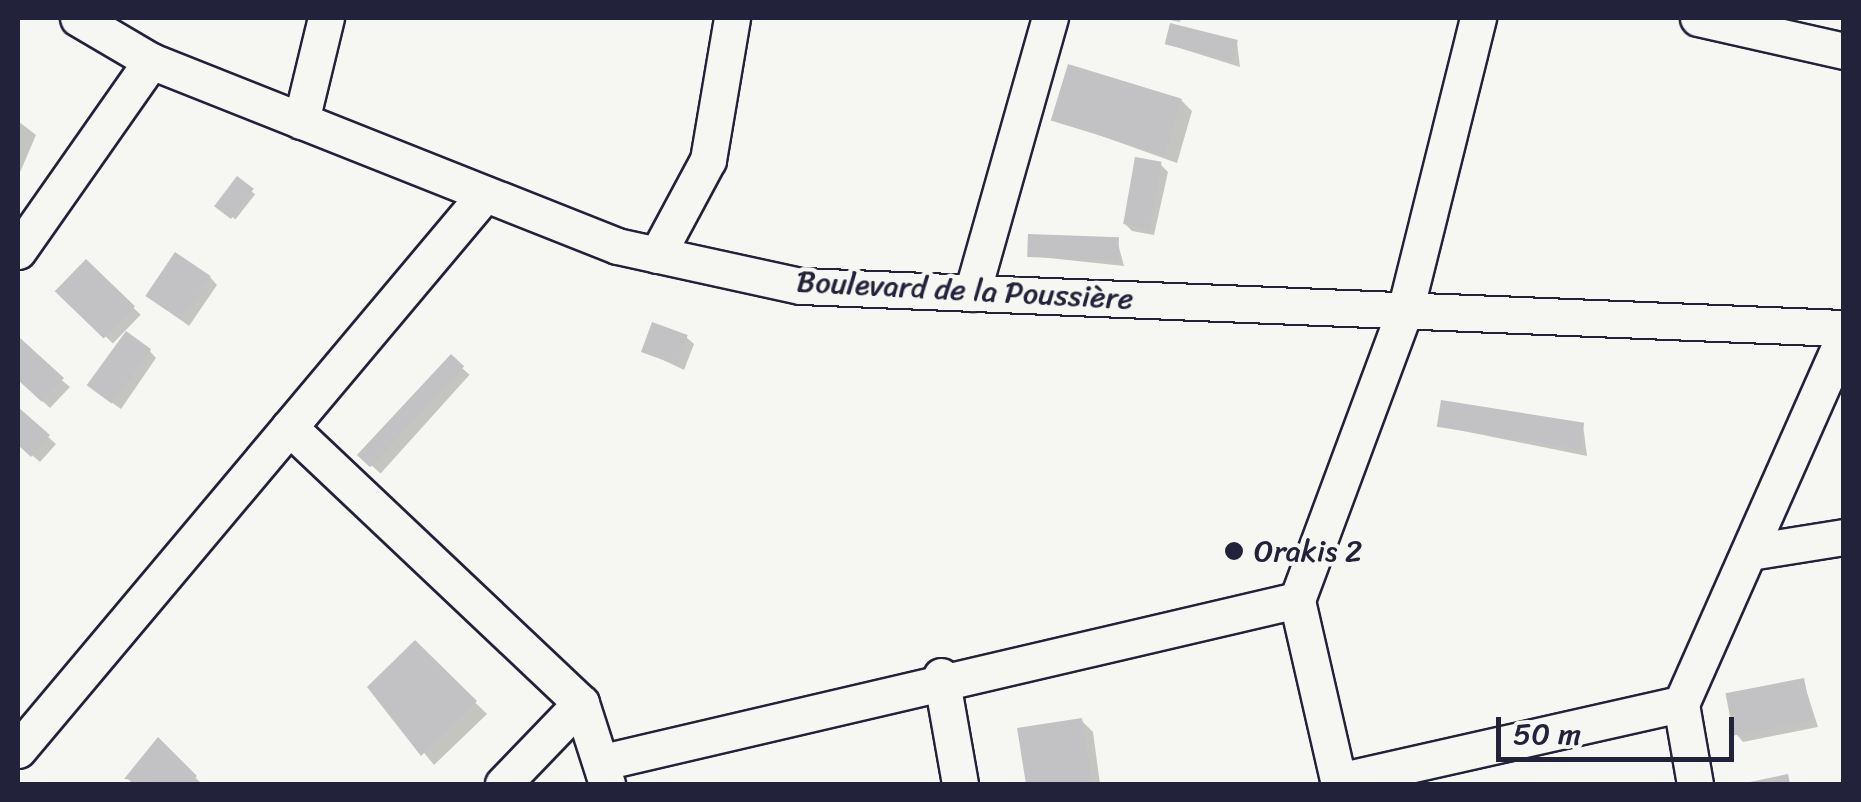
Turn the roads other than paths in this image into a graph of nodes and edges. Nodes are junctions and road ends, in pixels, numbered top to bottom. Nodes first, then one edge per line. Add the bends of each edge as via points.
1 (78, 18) edge
2 (326, 18) edge
3 (732, 18) edge
4 (1050, 18) edge
5 (1478, 18) edge
6 (1698, 18) edge
7 (1844, 51) edge
8 (151, 61) junction
9 (301, 121) junction
10 (485, 194) junction
11 (18, 251) edge
12 (658, 255) junction
13 (972, 292) junction
14 (1406, 307) junction
15 (1844, 328) edge
16 (1844, 336) edge
17 (289, 427) junction
18 (1844, 537) edge
19 (1750, 552) junction
20 (1297, 600) junction
21 (941, 676) junction
22 (581, 703) junction
23 (1680, 704) junction
24 (18, 750) edge
25 (605, 773) edge
26 (1338, 783) edge
27 (503, 784) edge
28 (960, 784) edge
29 (1695, 784) edge

1 - 8 street, Boulevard de la Poussière
2 - 9 street
3 - 12 street via 708,160
4 - 13 street
5 - 14 street
6 - 7 street
8 - 9 street, Boulevard de la Poussière
8 - 11 street
9 - 10 street, Boulevard de la Poussière
10 - 12 street, Boulevard de la Poussière
10 - 17 street
12 - 13 street, Boulevard de la Poussière via 801,286
13 - 14 street, Boulevard de la Poussière
14 - 15 street, Boulevard de la Poussière
14 - 20 street
16 - 19 street
17 - 22 street
17 - 24 street
18 - 19 street
19 - 23 street
20 - 21 street
20 - 26 street
21 - 25 street
21 - 28 street
22 - 25 street
22 - 27 street
23 - 26 street
23 - 29 street

